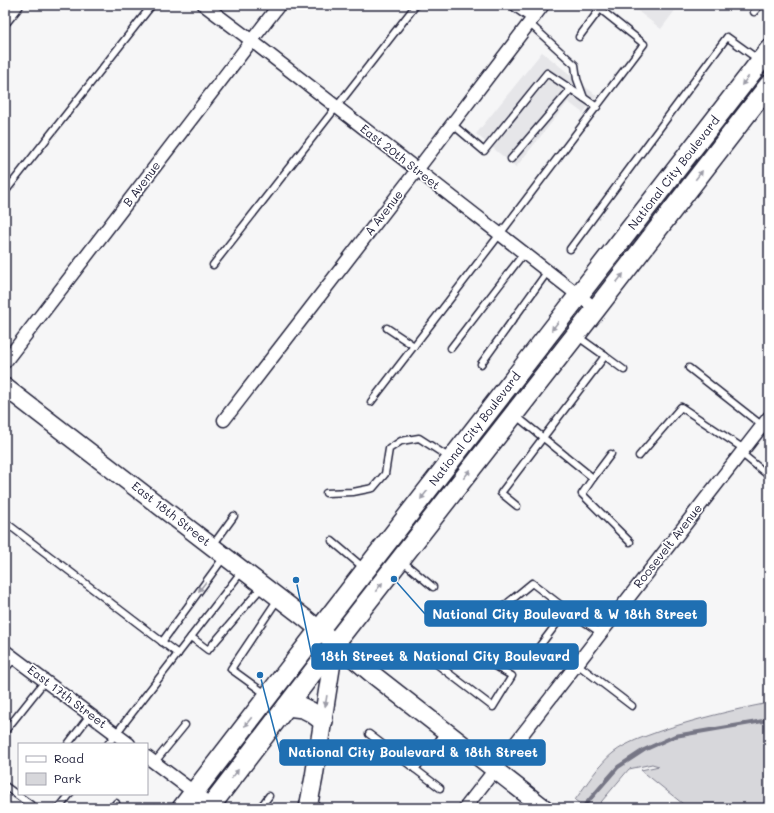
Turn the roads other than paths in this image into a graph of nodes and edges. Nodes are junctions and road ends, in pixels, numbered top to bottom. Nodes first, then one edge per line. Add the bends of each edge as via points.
1 (17, 5) edge
2 (152, 5) edge
3 (204, 5) edge
4 (279, 5) edge
5 (416, 5) edge
6 (516, 5) edge
7 (543, 5) edge
8 (760, 5) edge
9 (754, 12) dead end
10 (5, 20) edge
11 (531, 20) junction
12 (579, 38) dead end
13 (252, 41) junction
14 (765, 55) edge
15 (769, 85) edge
16 (571, 89) junction
17 (584, 98) junction
18 (337, 107) junction
19 (596, 107) junction
20 (452, 124) junction
21 (511, 159) dead end
22 (417, 170) junction
23 (5, 192) edge
24 (500, 234) junction
25 (570, 249) dead end
26 (524, 253) junction
27 (213, 265) dead end
28 (548, 271) junction
29 (579, 296) junction
30 (596, 309) junction
31 (387, 328) dead end
32 (576, 335) junction
33 (414, 346) junction
34 (451, 348) dead end
35 (605, 356) junction
36 (5, 362) edge
37 (481, 364) dead end
38 (689, 368) dead end
39 (624, 370) dead end
40 (5, 387) edge
41 (371, 402) dead end
42 (514, 414) junction
43 (224, 420) dead end
44 (767, 424) edge
45 (543, 437) junction
46 (742, 451) junction
47 (611, 454) dead end
48 (639, 456) dead end
49 (452, 459) junction
50 (769, 476) edge
51 (593, 478) junction
52 (326, 493) dead end
53 (517, 506) dead end
54 (234, 516) dead end
55 (5, 522) edge
56 (332, 541) dead end
57 (630, 542) dead end
58 (219, 551) junction
59 (400, 560) junction
60 (242, 569) junction
61 (366, 570) junction
62 (263, 585) junction
63 (433, 587) dead end
64 (279, 598) junction
65 (567, 610) junction
66 (498, 611) dead end
67 (319, 630) junction
68 (601, 633) junction
69 (191, 637) junction
70 (162, 642) junction
71 (335, 643) junction
72 (5, 651) edge
73 (178, 654) junction
74 (480, 657) dead end
75 (15, 658) junction
76 (529, 660) dead end
77 (434, 662) dead end
78 (577, 664) junction
79 (5, 669) edge
80 (45, 681) junction
81 (268, 696) junction
82 (287, 706) junction
83 (632, 706) dead end
84 (90, 715) junction
85 (323, 722) junction
86 (185, 725) dead end
87 (6, 730) dead end
88 (446, 732) junction
89 (116, 734) junction
90 (370, 734) dead end
91 (69, 743) edge
92 (109, 743) edge
93 (128, 743) edge
94 (151, 760) edge
95 (415, 769) junction
96 (495, 769) junction
97 (5, 786) edge
98 (440, 788) dead end
99 (194, 792) junction
100 (69, 795) edge
101 (269, 796) dead end
102 (210, 807) edge
103 (35, 808) edge
104 (59, 808) edge
105 (182, 808) edge
106 (260, 808) edge
107 (308, 808) edge
108 (465, 808) edge
109 (544, 808) edge

1 - 10 street
2 - 23 lane
3 - 13 street, East 20th Street
4 - 13 street, B Avenue
5 - 18 lane
6 - 11 street
7 - 11 street, A Avenue
8 - 9 lane
11 - 17 lane via 576,64 576,79
11 - 20 street, A Avenue
12 - 19 lane via 600,9 644,44
13 - 18 street, East 20th Street
13 - 36 street, B Avenue
14 - 25 lane via 727,37
14 -> 29 main road, National City Boulevard
30 -> 15 main road, National City Boulevard
16 - 17 lane
16 - 20 lane via 547,73 484,151
16 - 21 lane
17 - 19 lane
18 - 22 street, East 20th Street
18 - 27 lane
19 - 24 lane
20 - 22 street, A Avenue
22 - 24 street, East 20th Street
22 - 43 street, A Avenue
24 - 26 street, East 20th Street
24 - 33 lane
26 - 28 street, East 20th Street
26 - 34 lane
28 - 29 street, East 20th Street
28 - 37 lane
29 - 30 street, East 20th Street
29 -> 49 main road, National City Boulevard
30 - 32 main road, National City Boulevard
31 - 33 lane
32 - 35 lane
32 - 42 main road, National City Boulevard
33 - 41 lane
35 - 39 lane
35 - 45 lane
38 - 44 lane
40 - 58 main road, East 18th Street
42 - 45 lane
59 -> 42 main road, National City Boulevard
44 - 46 street, Roosevelt Avenue
45 - 51 lane
45 - 53 lane via 501,493
46 - 48 lane via 681,407
46 - 50 lane
46 - 68 street, Roosevelt Avenue
47 - 51 lane
49 - 52 lane via 419,438 401,441 389,449 385,474 373,488
49 -> 61 main road, National City Boulevard
51 - 57 lane via 582,494
54 - 58 lane
55 - 70 lane
56 - 61 lane
58 - 60 main road, East 18th Street
58 -> 70 lane
59 - 63 lane
71 -> 59 main road, National City Boulevard
60 - 62 main road, East 18th Street
60 - 69 lane
61 - 67 main road, National City Boulevard
62 - 64 main road, East 18th Street
62 - 69 lane via 208,650
64 - 67 main road, East 18th Street
64 - 81 lane via 231,669
65 - 66 lane via 532,583
65 - 68 lane
65 - 76 lane
67 - 71 main road, East 18th Street
67 - 81 main road, National City Boulevard
68 - 78 street, Roosevelt Avenue
69 - 73 lane
70 - 73 lane
71 - 82 main road, National City Boulevard
71 -> 85 main road
71 - 88 main road, East 18th Street
72 - 75 street, East 17th Street
73 - 89 lane
74 - 77 lane via 512,676 493,707
75 - 79 lane
75 - 80 street, East 17th Street
78 - 83 lane
78 - 96 street, Roosevelt Avenue
80 - 84 street, East 17th Street
80 - 87 lane
81 -> 99 main road, National City Boulevard
82 - 85 main road via 303,708
102 -> 82 main road, National City Boulevard
84 - 89 street, East 17th Street
84 - 91 lane
85 - 107 main road
86 - 94 lane
88 - 95 lane
88 - 96 main road, East 18th Street
89 - 92 lane
89 - 93 street, East 17th Street
90 - 95 lane
94 - 99 street
95 - 98 lane
96 - 108 street, Roosevelt Avenue
96 - 109 main road, East 18th Street
97 - 103 lane
99 - 102 street
99 - 105 main road, National City Boulevard
100 - 104 lane
101 - 106 lane

